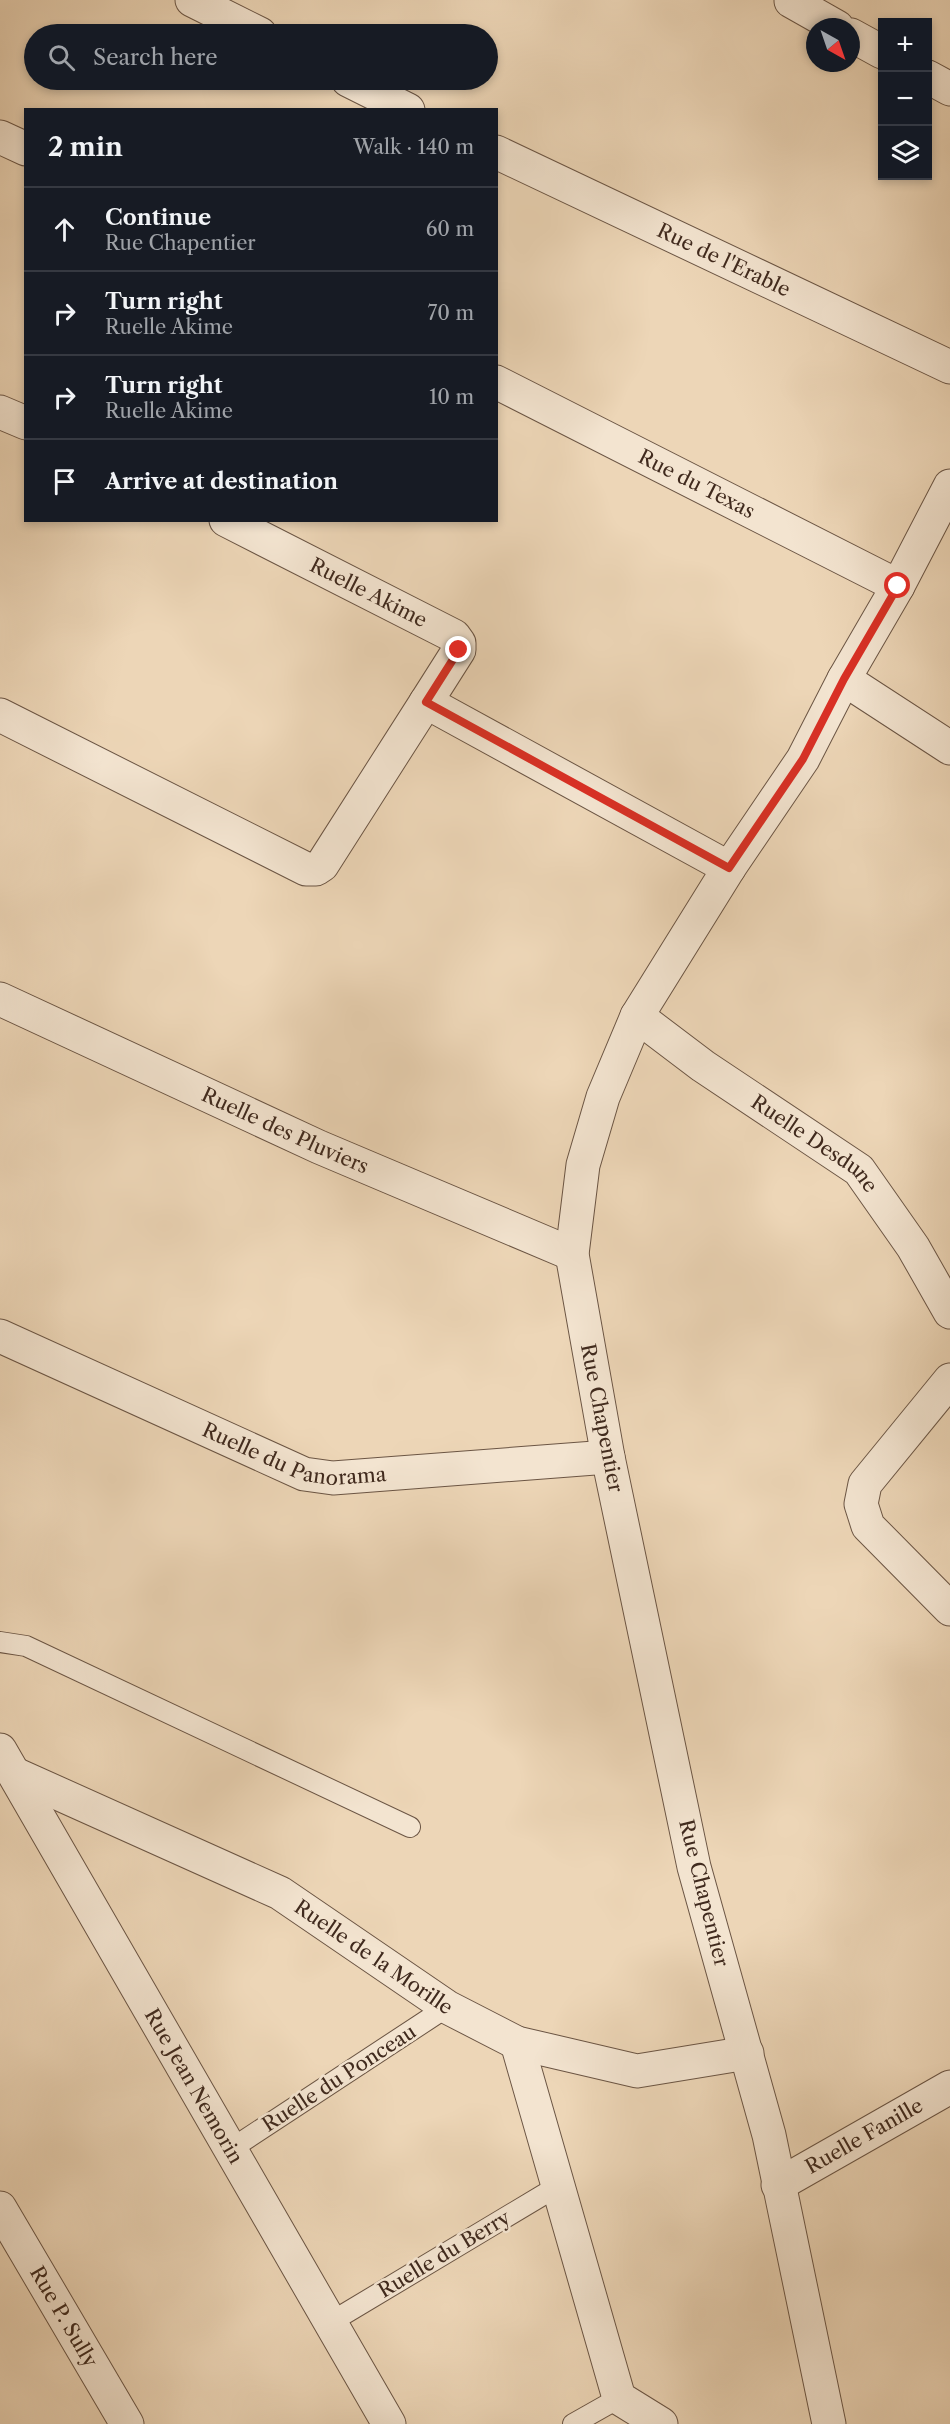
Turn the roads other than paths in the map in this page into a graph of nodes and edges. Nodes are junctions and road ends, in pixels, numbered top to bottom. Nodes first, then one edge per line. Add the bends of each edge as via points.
1 (192, 0) edge
2 (791, 1) edge
3 (821, 18) edge
4 (240, 24) edge
5 (860, 40) edge
6 (878, 50) edge
7 (932, 80) edge
8 (950, 89) edge
9 (368, 90) edge
10 (404, 108) edge
11 (0, 137) edge
12 (24, 148) edge
13 (498, 153) edge
14 (950, 367) edge
15 (498, 383) edge
16 (0, 412) edge
17 (24, 422) edge
18 (950, 486) edge
19 (230, 522) edge
20 (898, 586) junction
21 (844, 679) junction
22 (426, 702) junction
23 (0, 715) edge
24 (950, 748) edge
25 (729, 868) junction
26 (0, 999) edge
27 (637, 1016) junction
28 (572, 1254) junction
29 (950, 1312) edge
30 (0, 1336) edge
31 (950, 1380) edge
32 (608, 1457) junction
33 (950, 1609) edge
34 (0, 1642) edge
35 (8, 1762) edge
36 (410, 1827) dead end
37 (447, 2007) junction
38 (517, 2043) junction
39 (747, 2053) junction
40 (950, 2087) edge
41 (231, 2149) junction
42 (778, 2185) junction
43 (558, 2186) junction
44 (0, 2208) edge
45 (331, 2322) junction
46 (619, 2398) junction
47 (127, 2424) edge
48 (389, 2424) edge
49 (573, 2424) edge
50 (661, 2424) edge
51 (829, 2424) edge

1 - 4 street
2 - 3 street
5 - 6 street
7 - 8 street
9 - 10 street
11 - 12 street
13 - 14 street, Rue de l'Erable
15 - 20 street, Rue du Texas
16 - 17 street
18 - 20 street, Rue Chapentier
19 - 22 street, Ruelle Akime via 454,636 459,650
20 - 21 street, Rue Chapentier
21 - 24 street
21 - 25 street, Rue Chapentier via 803,759
22 - 23 street via 316,869 306,869
22 - 25 street
25 - 27 street, Rue Chapentier
26 - 28 street, Ruelle des Pluviers via 319,1147
27 - 28 street, Rue Chapentier via 603,1097 583,1165
27 - 29 street, Ruelle Desdune via 703,1066 859,1170 913,1247
28 - 32 street, Rue Chapentier
30 - 32 street, Ruelle du Panorama via 304,1474 333,1478
31 - 33 street via 865,1484 861,1504 868,1526
32 - 39 street, Rue Chapentier via 694,1867
34 - 36 lane via 26,1646
35 - 37 street, Ruelle de la Morille via 280,1893
35 - 41 street, Rue Jean Nemorin
37 - 38 street, Ruelle de la Morille
37 - 41 lane, Ruelle du Ponceau
38 - 39 street, Ruelle de la Morille via 637,2071
38 - 43 street
39 - 42 street, Rue Chapentier
40 - 42 street, Ruelle Fanille
41 - 45 street, Rue Jean Nemorin
42 - 51 street, Rue Chapentier
43 - 45 lane, Ruelle du Berry
43 - 46 street
44 - 47 street, Rue P. Sully
45 - 48 street, Rue Jean Nemorin
46 - 49 lane
46 - 50 street

